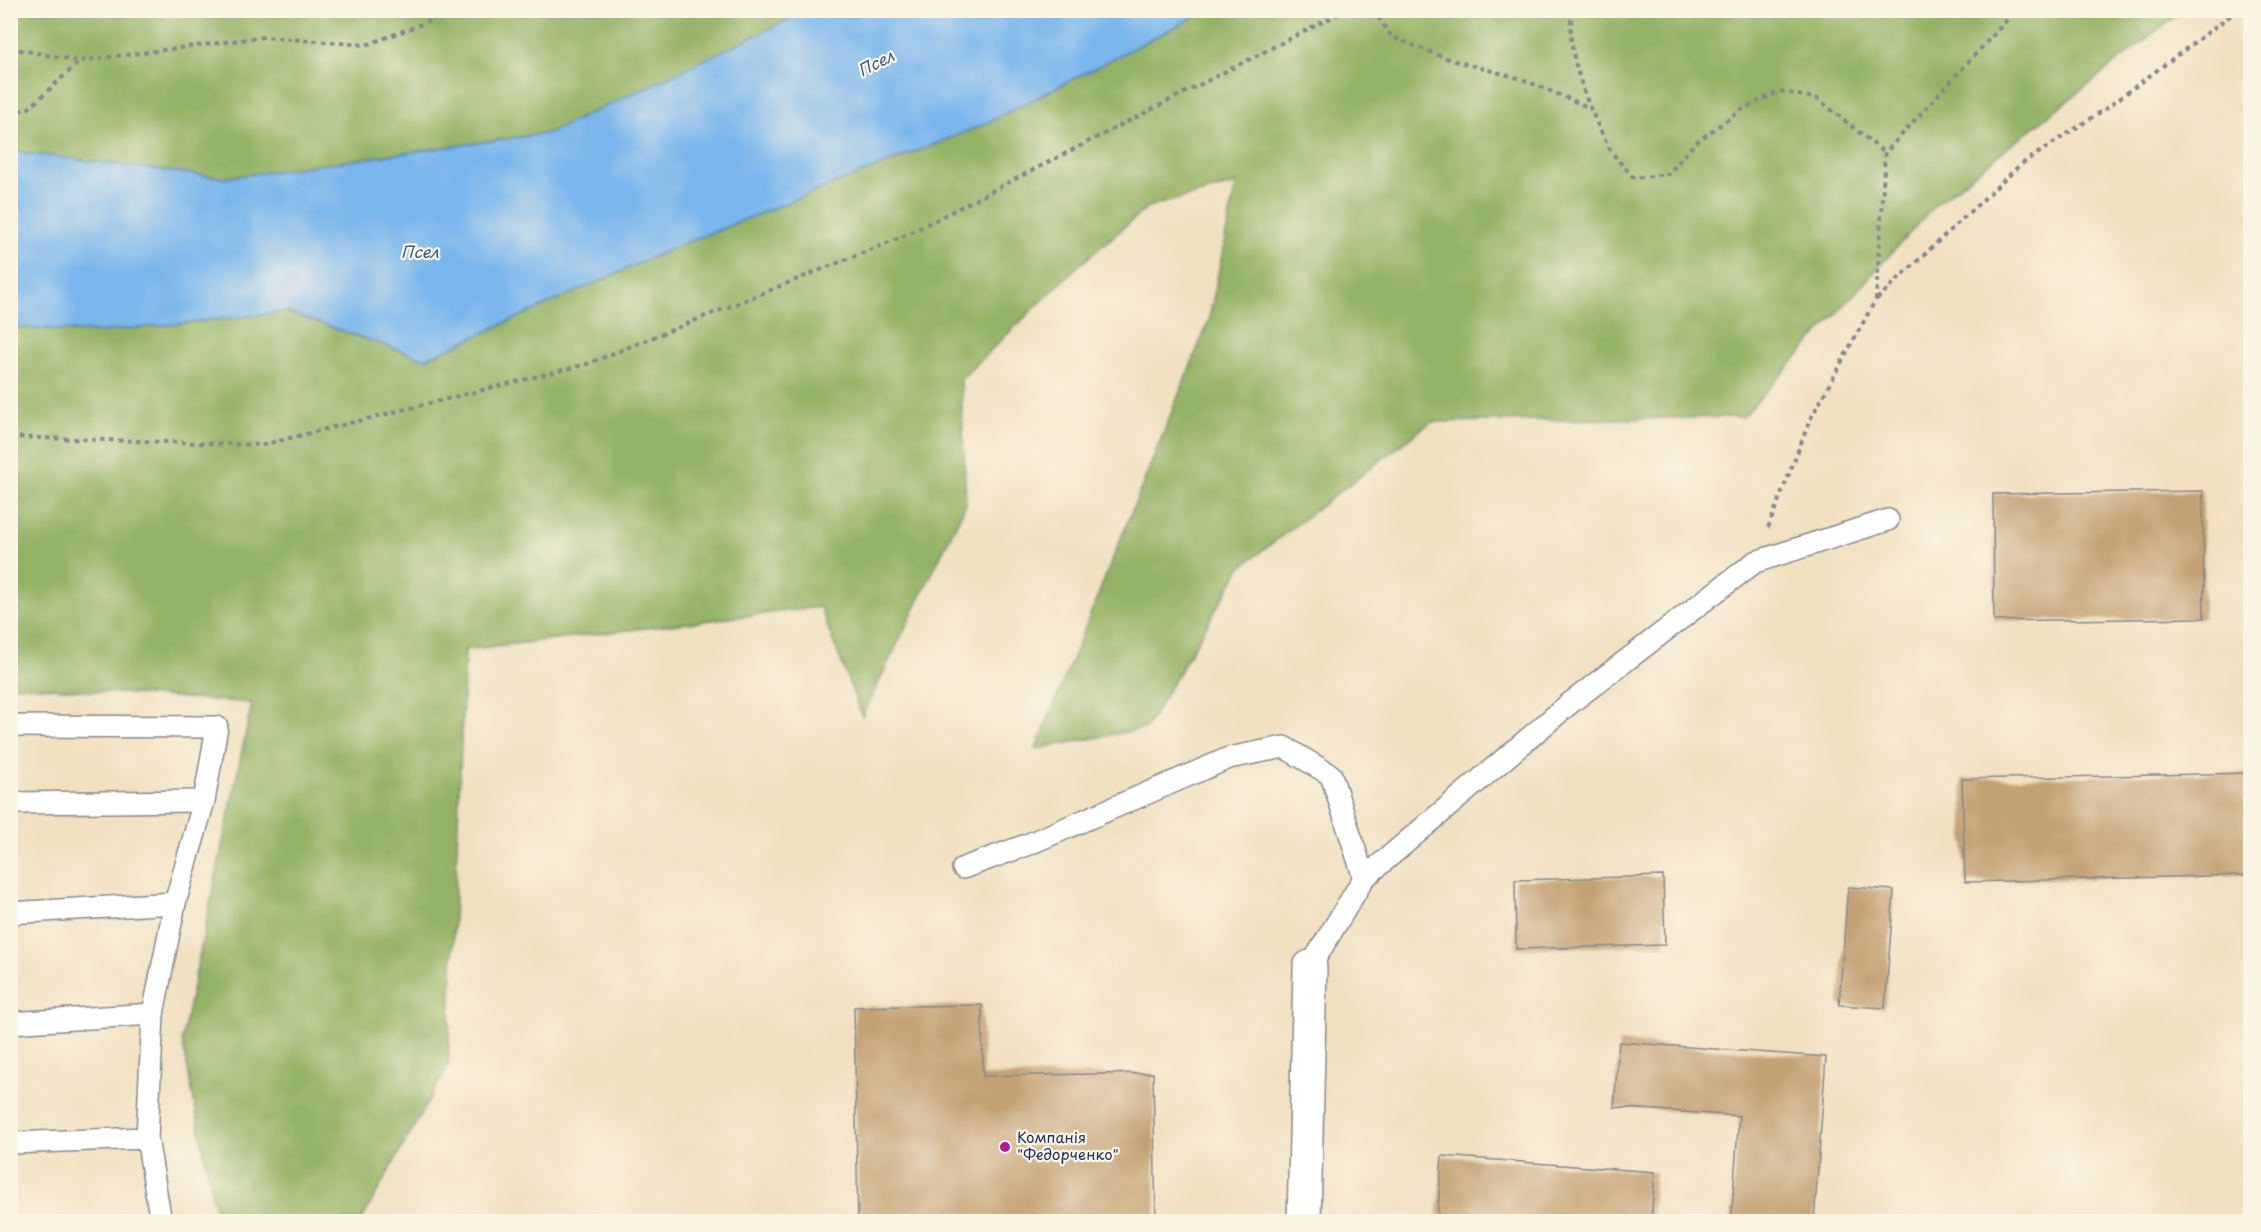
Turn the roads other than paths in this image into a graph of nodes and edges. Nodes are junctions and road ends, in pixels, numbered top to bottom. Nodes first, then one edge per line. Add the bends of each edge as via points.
1 (1888, 520) dead end
2 (10, 726) edge
3 (204, 801) junction
4 (10, 803) edge
5 (963, 868) dead end
6 (1364, 878) junction
7 (175, 903) junction
8 (10, 913) edge
9 (1310, 967) joint
10 (153, 1014) junction
11 (10, 1023) edge
12 (147, 1138) junction
13 (10, 1143) edge
14 (160, 1221) edge
15 (1304, 1221) edge

1 - 6 lane via 1755,562 1569,704
2 - 3 lane via 217,727
3 - 4 lane
3 - 7 lane
5 - 6 lane via 1029,844 1229,758 1284,747 1331,775
6 - 9 lane
7 - 8 lane
7 - 10 lane
9 - 15 street
10 - 11 lane
10 - 12 lane
12 - 13 lane
12 - 14 lane

